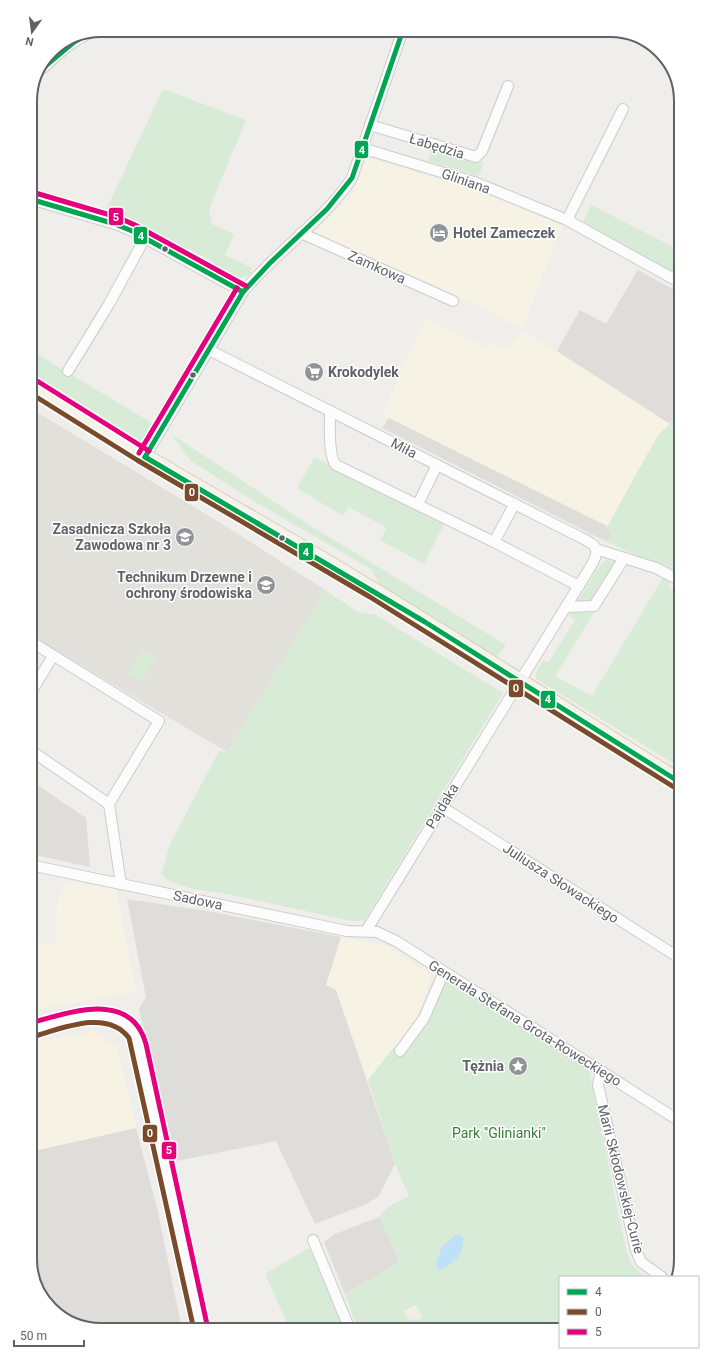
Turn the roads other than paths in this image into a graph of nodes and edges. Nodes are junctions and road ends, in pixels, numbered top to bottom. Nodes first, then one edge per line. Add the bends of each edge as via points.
1 (401, 37) edge
2 (508, 86) dead end
3 (623, 109) dead end
4 (370, 125) junction
5 (362, 148) junction
6 (37, 202) edge
7 (567, 220) junction
8 (301, 233) junction
9 (145, 238) junction
10 (674, 279) edge
11 (243, 292) junction
12 (453, 300) dead end
13 (209, 350) junction
14 (68, 370) dead end
15 (37, 389) edge
16 (330, 411) junction
17 (145, 457) junction
18 (436, 465) junction
19 (418, 504) junction
20 (514, 505) junction
21 (494, 542) junction
22 (596, 549) junction
23 (624, 558) junction
24 (674, 577) edge
25 (579, 586) junction
26 (566, 607) junction
27 (37, 646) edge
28 (53, 656) junction
29 (37, 682) edge
30 (519, 682) junction
31 (37, 755) edge
32 (674, 779) edge
33 (109, 804) junction
34 (442, 807) junction
35 (37, 866) edge
36 (121, 884) junction
37 (366, 931) junction
38 (674, 955) edge
39 (444, 972) junction
40 (37, 1028) edge
41 (400, 1051) dead end
42 (601, 1072) junction
43 (674, 1118) edge
44 (313, 1240) dead end
45 (661, 1276) edge
46 (199, 1323) edge
47 (347, 1323) edge

1 - 4 street
2 - 4 street, Łabędzia via 482,151 476,157
3 - 7 street
4 - 5 street
5 - 7 street, Gliniana via 477,183
5 - 8 street via 352,178 344,190
6 - 9 street via 115,224
7 - 10 street, Gliniana
8 - 11 street
8 - 12 street, Zamkowa
9 - 11 street
9 - 14 street via 109,304
11 - 13 street
13 - 16 street, Miła
13 - 17 street
15 - 17 main road
16 - 18 street, Miła
16 - 19 street via 334,462
17 - 30 main road via 412,614
18 - 19 street
18 - 20 street, Miła
19 - 21 street
20 - 21 street
20 - 22 street, Miła via 593,544
21 - 25 street
22 - 23 street, Miła
22 - 25 street via 596,558
23 - 24 street, Miła via 656,568
23 - 26 street via 594,606
25 - 26 street
26 - 30 street
27 - 28 street
28 - 29 street
28 - 33 street via 159,721
30 - 32 main road
30 - 34 street, Pajdaka
31 - 33 street
33 - 36 street
34 - 37 street, Pajdaka
34 - 38 street, Juliusza Słowackiego
35 - 36 street, Sadowa
36 - 37 street, Sadowa via 357,933
37 - 39 street, Generała Stefana Grota-Roweckiego via 377,932 396,941
39 - 41 street via 424,1018
39 - 42 street, Generała Stefana Grota-Roweckiego
40 - 46 street via 99,1014 121,1021 133,1032 142,1061
42 - 43 street, Generała Stefana Grota-Roweckiego
42 - 45 street, Marii Skłodowskiej-Curie via 598,1085 636,1250 641,1262
44 - 47 street

